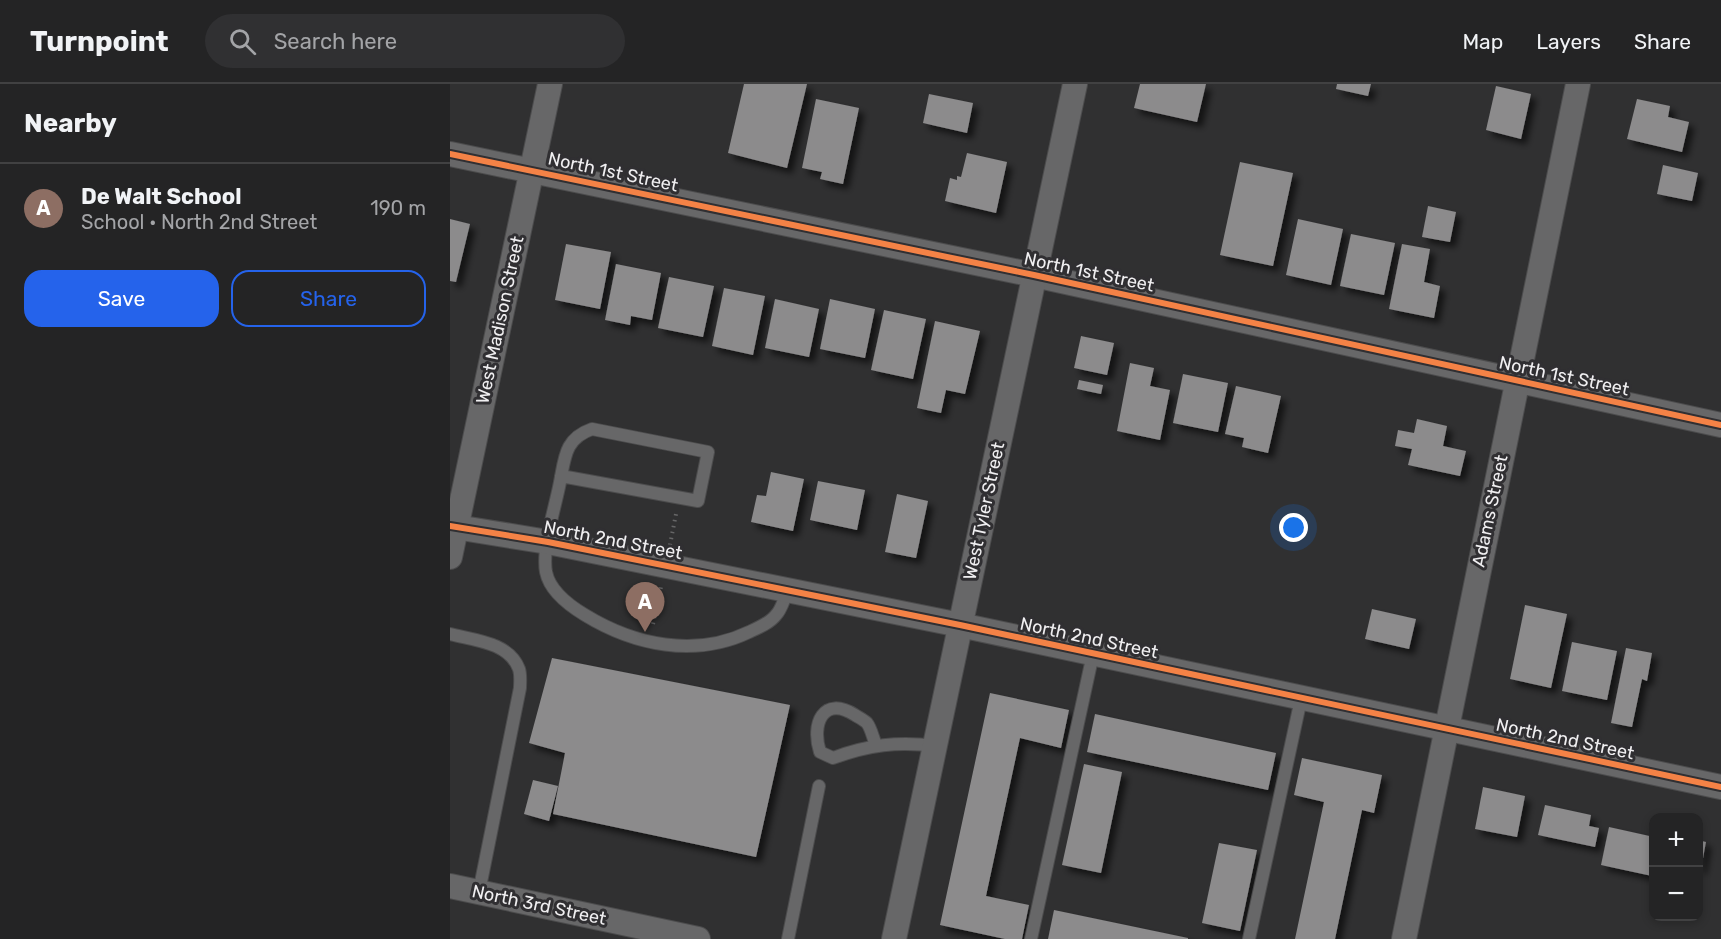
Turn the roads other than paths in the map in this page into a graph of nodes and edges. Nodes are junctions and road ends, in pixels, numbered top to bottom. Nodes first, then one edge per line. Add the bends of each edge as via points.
1 (550, 84) edge
2 (1075, 84) edge
3 (1578, 84) edge
4 (450, 154) edge
5 (532, 171) junction
6 (1034, 275) junction
7 (1517, 382) junction
8 (1721, 425) edge
9 (561, 476) junction
10 (453, 526) edge
11 (548, 542) junction
12 (450, 557) edge
13 (788, 591) junction
14 (960, 625) junction
15 (450, 634) edge
16 (1093, 654) junction
17 (1301, 699) junction
18 (1445, 730) junction
19 (876, 745) junction
20 (935, 746) junction
21 (819, 786) dead end
22 (1721, 787) edge
23 (450, 886) edge
24 (479, 892) junction
25 (698, 939) edge
26 (788, 939) edge
27 (894, 939) edge
28 (1031, 939) edge
29 (1249, 939) edge
30 (1404, 939) edge

1 - 5 street, West Madison Street
2 - 6 street, West Tyler Street
3 - 7 street, Adams Street
4 - 5 street, North 1st Street
5 - 6 street, North 1st Street
5 - 10 street, West Madison Street
6 - 7 street, North 1st Street
6 - 14 street, West Tyler Street
7 - 8 street, North 1st Street
7 - 18 street, Adams Street
9 - 9 lane via 571,441 592,429 708,452 698,501
9 - 11 lane
10 - 11 street, North 2nd Street
10 - 12 street, West Madison Street
11 - 13 street, North 2nd Street
11 - 13 lane via 546,573 556,593 608,629 650,642 711,645 739,637 776,615
13 - 14 street, North 2nd Street
14 - 16 street, North 2nd Street
14 - 20 street, West Tyler Street
15 - 24 lane via 494,644 519,669 520,688
16 - 17 street, North 2nd Street
16 - 28 lane
17 - 18 street, North 2nd Street
17 - 29 lane
18 - 22 street, North 2nd Street
18 - 30 street, Adams Street
19 - 19 lane via 832,758 820,752 815,736 818,719 828,710 846,710 867,722
19 - 20 lane via 903,742
20 - 27 street, West Tyler Street
21 - 26 lane
23 - 24 street, North 3rd Street
24 - 25 street, North 3rd Street

